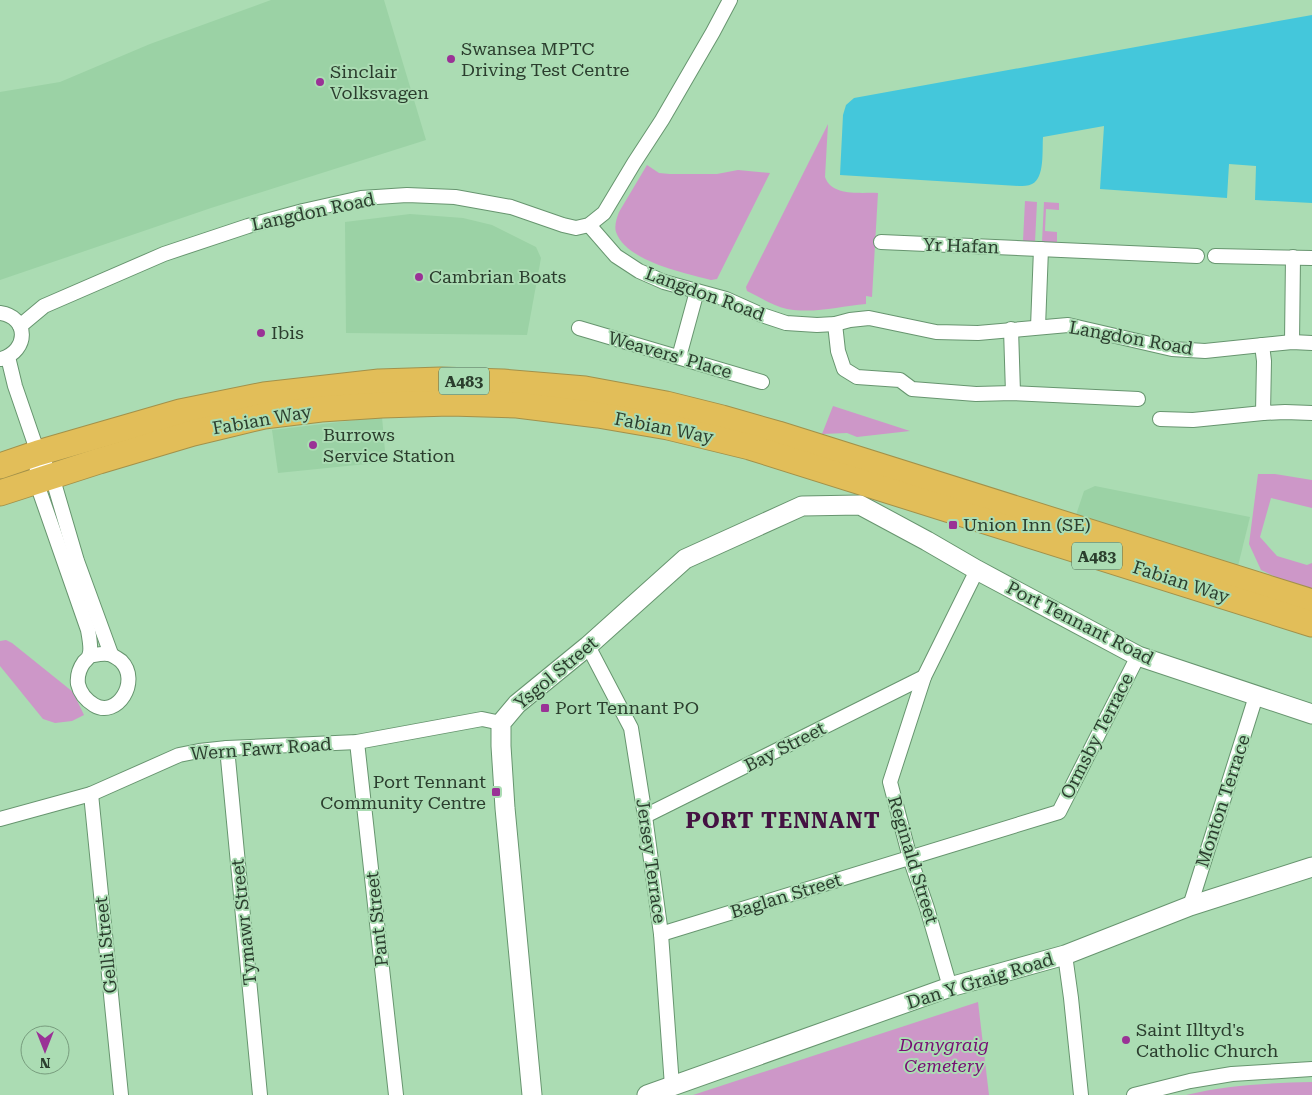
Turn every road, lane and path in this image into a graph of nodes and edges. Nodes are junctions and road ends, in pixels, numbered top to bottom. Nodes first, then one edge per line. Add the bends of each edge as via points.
1 (730, 0) edge
2 (589, 225) junction
3 (880, 242) dead end
4 (1040, 249) junction
5 (1197, 256) dead end
6 (1216, 256) dead end
7 (1293, 257) junction
8 (1312, 258) edge
9 (697, 291) junction
10 (0, 313) edge
11 (835, 324) junction
12 (20, 326) junction
13 (1038, 327) junction
14 (579, 328) dead end
15 (1011, 329) junction
16 (1292, 342) junction
17 (1312, 343) edge
18 (1262, 345) junction
19 (679, 357) junction
20 (4, 358) edge
21 (762, 382) dead end
22 (1013, 394) junction
23 (1138, 399) dead end
24 (1263, 413) junction
25 (1312, 414) edge
26 (1160, 419) dead end
27 (38, 452) junction
28 (0, 466) edge
29 (44, 478) junction
30 (0, 493) edge
31 (860, 505) joint
32 (977, 570) junction
33 (1312, 602) edge
34 (1312, 624) edge
35 (588, 646) junction
36 (111, 654) junction
37 (89, 656) junction
38 (1138, 656) junction
39 (924, 677) junction
40 (1256, 696) junction
41 (1312, 714) edge
42 (502, 723) junction
43 (357, 742) junction
44 (227, 748) junction
45 (91, 794) junction
46 (645, 816) junction
47 (0, 819) edge
48 (910, 858) junction
49 (1312, 867) edge
50 (1190, 906) junction
51 (661, 934) junction
52 (1066, 955) junction
53 (950, 986) junction
54 (1312, 1069) edge
55 (672, 1086) junction
56 (121, 1095) edge
57 (260, 1095) edge
58 (396, 1095) edge
59 (532, 1095) edge
60 (647, 1095) edge
61 (1081, 1095) edge
62 (1134, 1095) edge

1 - 2 street via 662,120 604,213
2 - 9 street, Langdon Road via 616,256 640,271
2 - 12 street, Langdon Road via 576,228 511,207 455,197 407,195 362,198 248,226 164,254 44,306
3 - 4 street, Yr Hafan
4 - 5 street, Yr Hafan
4 - 13 street
6 - 7 street
7 - 8 street
7 - 16 street
9 - 11 street, Langdon Road via 786,322
9 - 19 street
10 - 12 street via 9,315
11 - 15 street, Langdon Road via 869,318 936,332
11 - 22 street via 844,369 856,377 900,380 912,389
12 - 20 street via 22,340 19,347
13 - 15 street, Langdon Road
13 - 18 street, Langdon Road via 1068,325 1172,349 1205,351
14 - 19 street, Weavers' Place
15 - 22 street
16 - 17 street, Langdon Road
16 - 18 street, Langdon Road
18 - 24 street
19 - 21 street, Weavers' Place
20 - 27 street
22 - 23 street
24 - 25 street
24 - 26 street via 1194,420
27 - 28 highway, Fabian Way / A483
27 - 29 street
27 - 33 highway, Fabian Way / A483 via 180,412 273,394 379,382 441,380 585,389 722,418
29 - 30 highway, Fabian Way / A483
29 - 34 highway, Fabian Way / A483 via 201,431 264,416 322,409 450,403 598,415 668,427 750,447
29 - 36 street
29 - 37 street via 88,630
31 - 32 street, Port Tennant Road
31 - 35 street, Ysgol Street via 802,506 685,559
32 - 38 street, Port Tennant Road
32 - 39 street, Reginald Street
35 - 42 street, Ysgol Street via 517,704
35 - 46 street, Jersey Terrace via 631,728
36 - 37 street
36 - 37 street via 123,663 129,678 122,699 110,706 98,707 89,702 78,685 79,671
38 - 40 street, Port Tennant Road
38 - 48 street, Ormsby Terrace via 1059,812
39 - 46 street, Bay Street
39 - 48 street, Reginald Street via 890,782
40 - 41 street, Port Tennant Road
40 - 50 street, Monton Terrace
42 - 43 street, Wern Fawr Road via 482,719
42 - 59 street, Ysgol Street via 505,808
43 - 44 street, Wern Fawr Road
43 - 58 street, Pant Street
44 - 45 street, Wern Fawr Road via 180,755
44 - 57 street, Tymawr Street
45 - 47 street, Wern Fawr Road
45 - 56 street, Gelli Street
46 - 51 street, Jersey Terrace
48 - 51 street, Baglan Street
48 - 53 street, Reginald Street
49 - 50 street, Dan Y Graig Road
50 - 52 street, Dan Y Graig Road
51 - 55 street, Jersey Terrace
52 - 53 street, Dan Y Graig Road
52 - 61 street
53 - 55 street, Dan Y Graig Road
54 - 62 street via 1232,1074
55 - 60 street, Dan Y Graig Road

